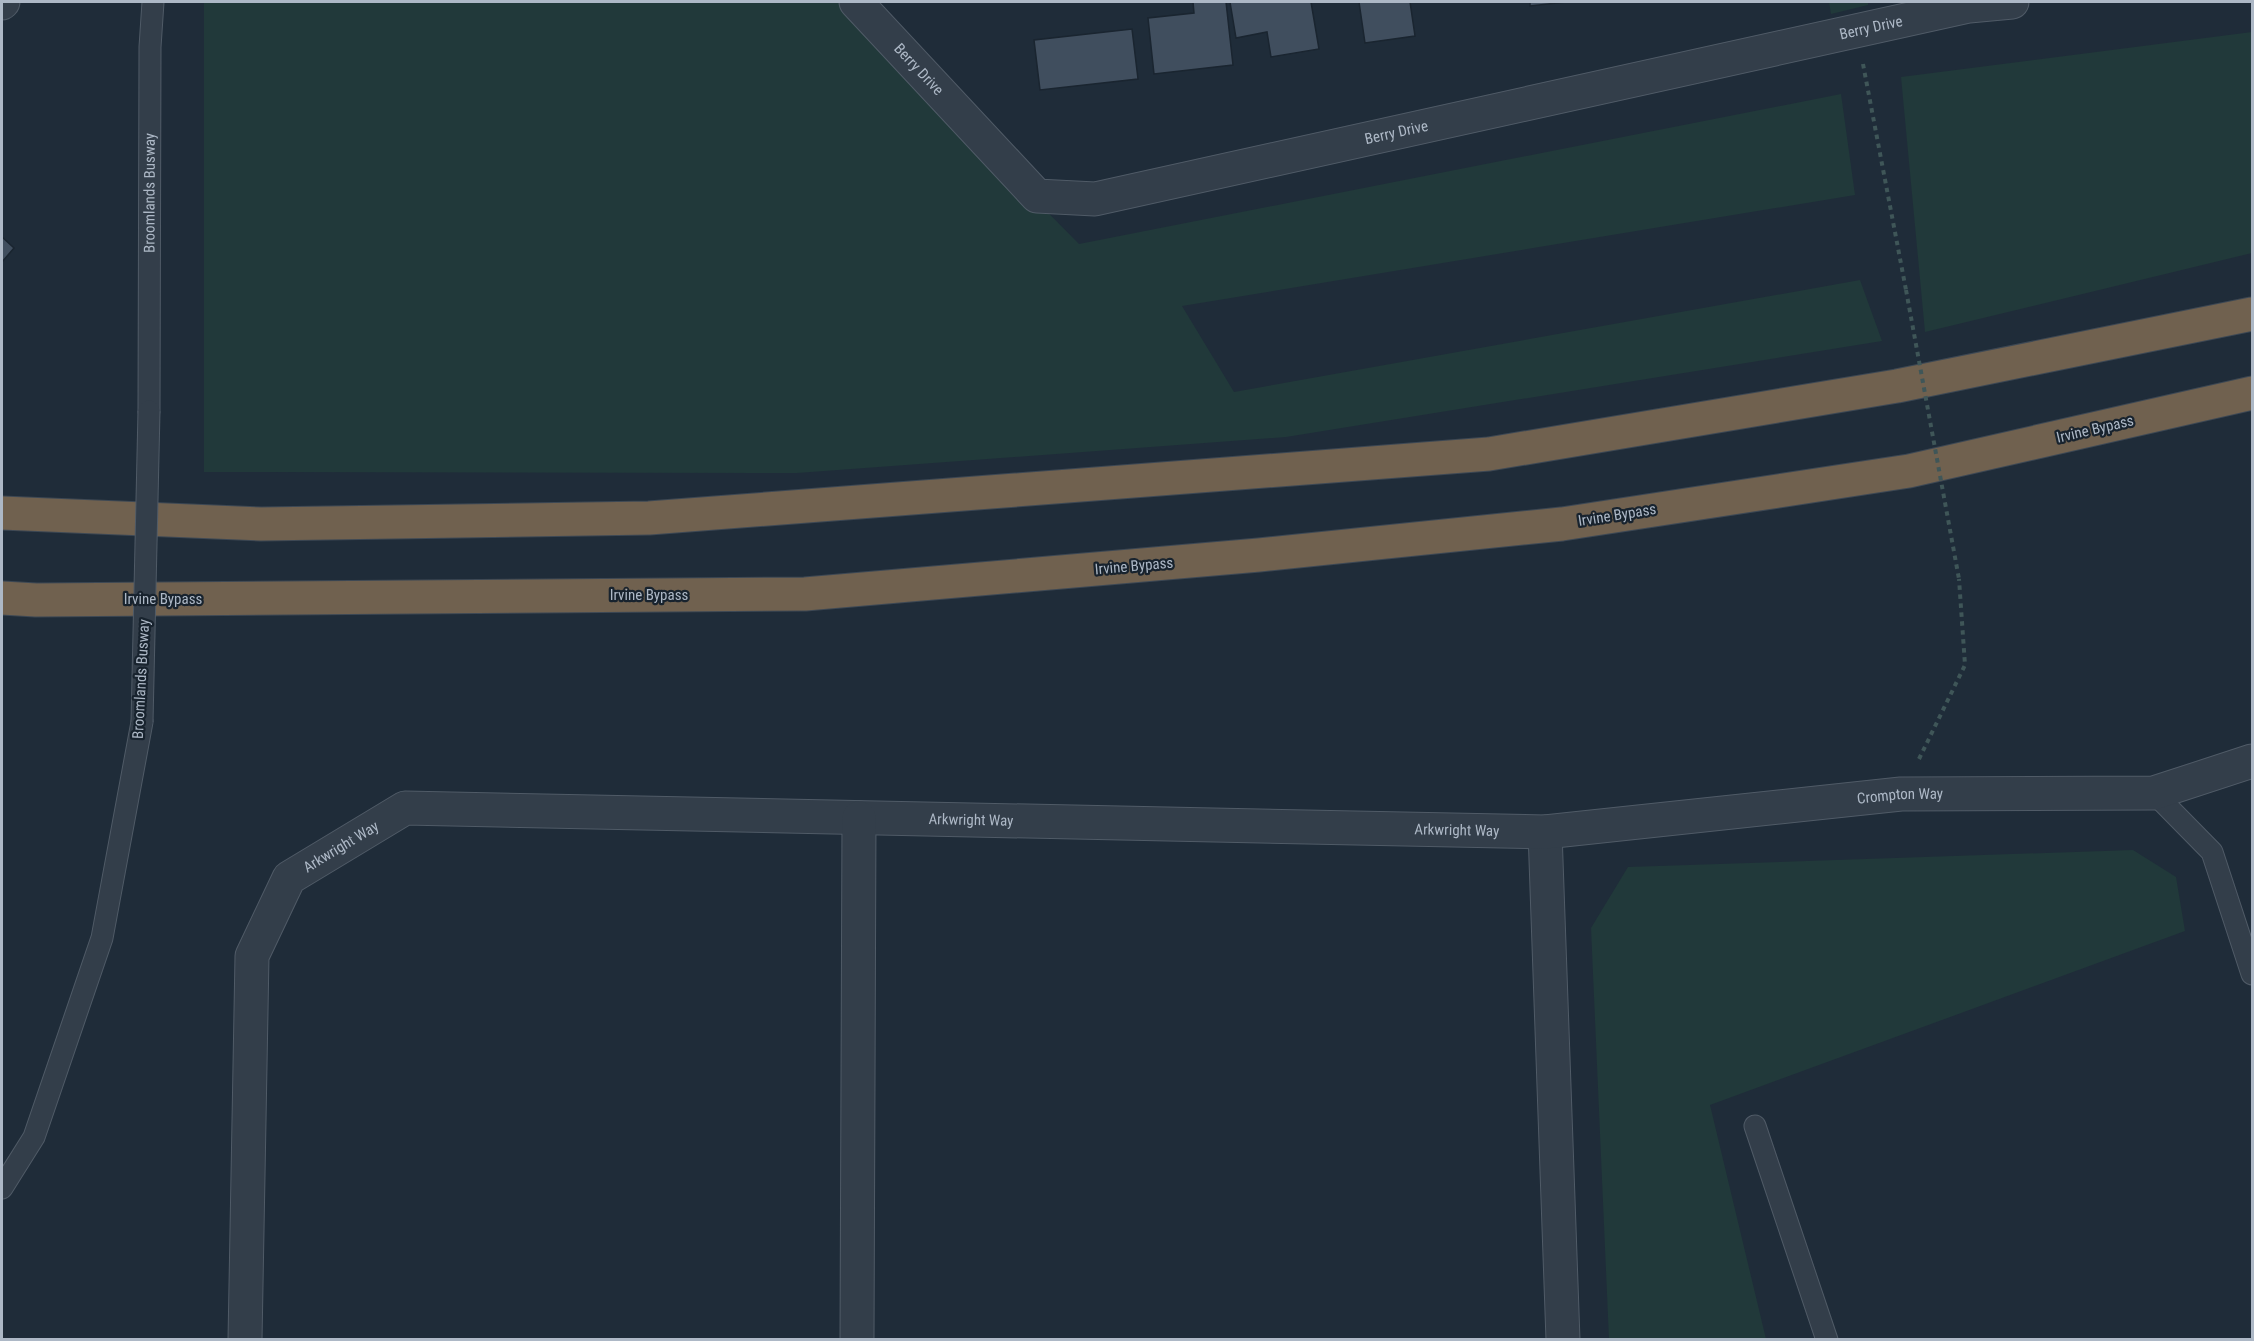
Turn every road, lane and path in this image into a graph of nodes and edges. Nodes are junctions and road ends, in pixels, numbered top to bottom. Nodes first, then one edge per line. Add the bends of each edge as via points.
1 (153, 2) edge
2 (856, 2) edge
3 (2012, 2) edge
4 (1857, 31) junction
5 (2253, 314) edge
6 (2253, 393) edge
7 (2, 513) edge
8 (2, 598) edge
9 (2253, 761) edge
10 (2154, 793) junction
11 (1901, 795) junction
12 (859, 818) junction
13 (1545, 832) junction
14 (2253, 974) edge
15 (1755, 1126) dead end
16 (2, 1188) edge
17 (245, 1340) edge
18 (857, 1340) edge
19 (1563, 1340) edge
20 (1827, 1340) edge

1 - 16 lane, Broomlands Busway, bridge via 142,722 102,938 34,1137
2 - 4 street, Berry Drive via 1037,196 1095,199
3 - 4 street, Berry Drive via 1969,6
4 - 11 path, bridge via 1959,579 1965,665
5 - 7 highway via 1897,386 1489,454 649,518 261,524
6 - 8 highway, Irvine Bypass via 1909,471 1562,524 1258,555 805,594
9 - 10 street, Crompton Way
10 - 11 street, Crompton Way
10 - 14 lane via 2212,852
11 - 13 street, Crompton Way
12 - 13 street, Arkwright Way
12 - 17 street, Arkwright Way via 405,808 289,878 252,956
12 - 18 street
13 - 19 street
15 - 20 lane

